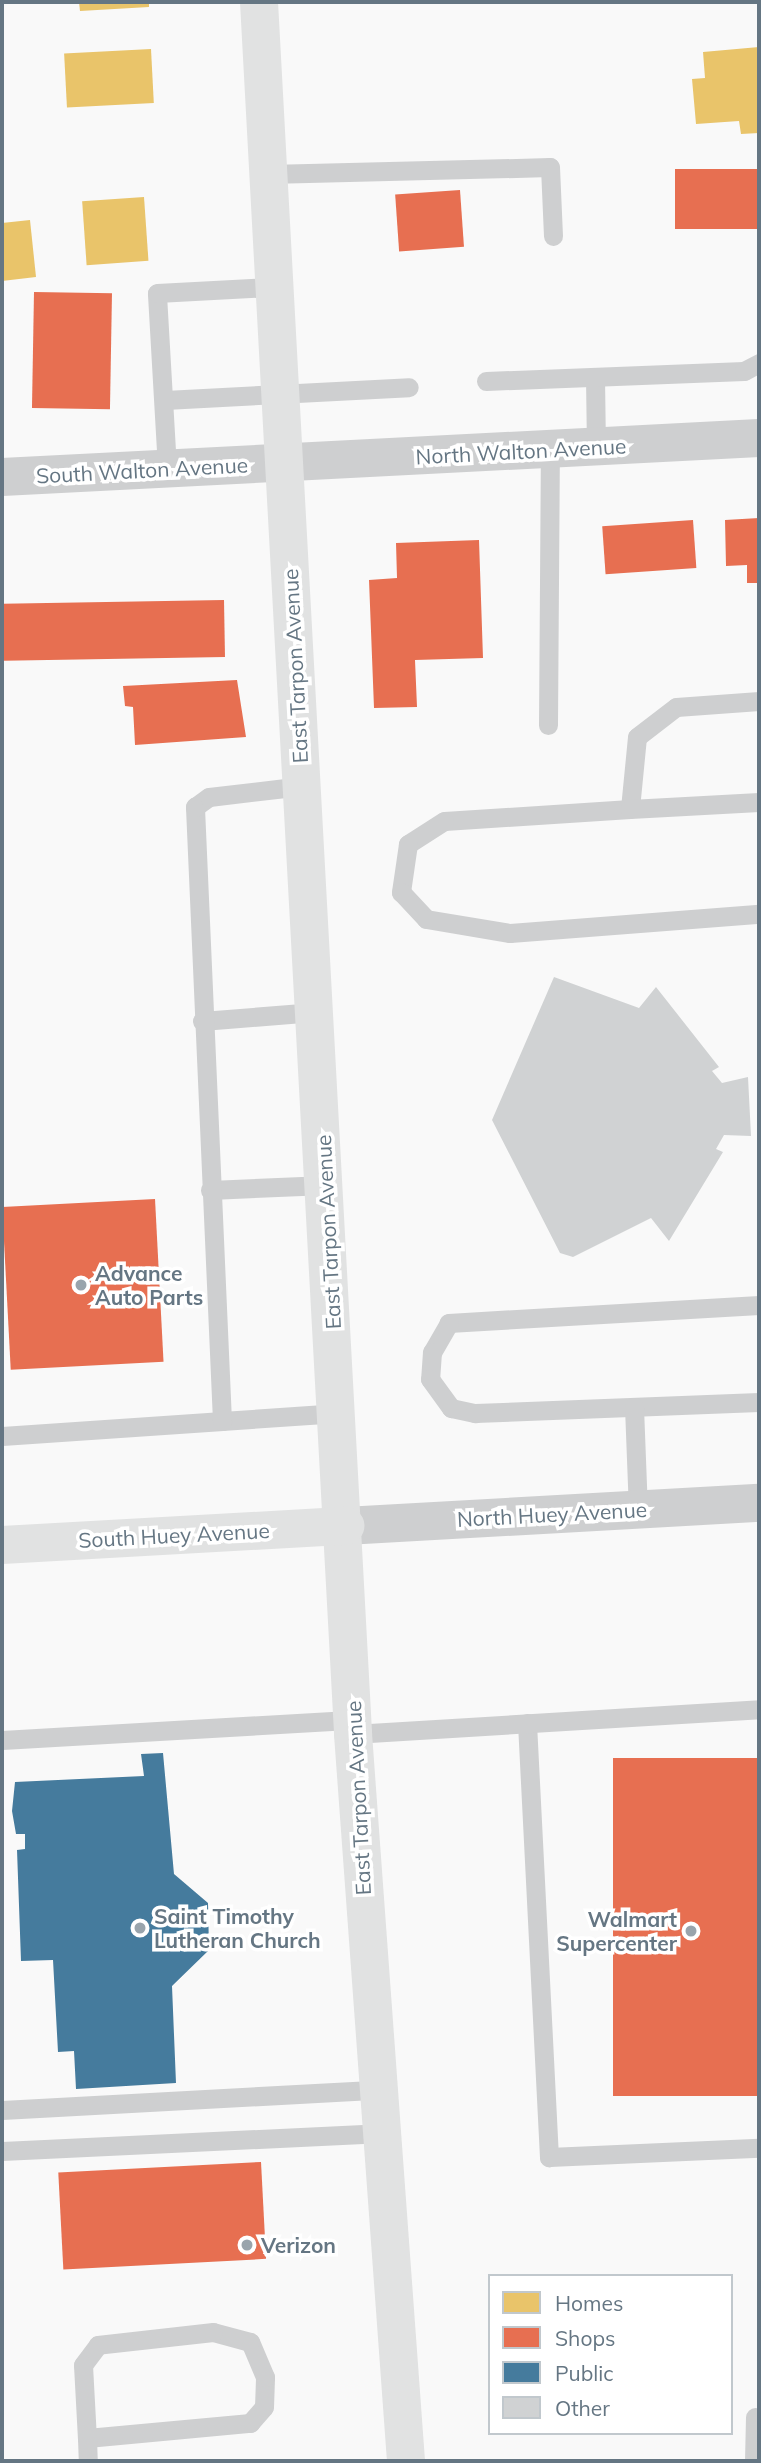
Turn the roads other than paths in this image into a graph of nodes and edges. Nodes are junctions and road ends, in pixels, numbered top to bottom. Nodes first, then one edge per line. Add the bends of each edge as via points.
1 (259, 2) edge
2 (268, 174) junction
3 (553, 236) dead end
4 (273, 287) junction
5 (759, 363) edge
6 (595, 377) junction
7 (486, 380) dead end
8 (409, 387) dead end
9 (281, 393) junction
10 (165, 400) junction
11 (759, 438) edge
12 (596, 447) junction
13 (550, 450) junction
14 (283, 462) junction
15 (167, 468) junction
16 (2, 477) edge
17 (759, 701) edge
18 (548, 725) dead end
19 (302, 786) junction
20 (759, 802) edge
21 (630, 809) junction
22 (759, 914) edge
23 (316, 1012) junction
24 (202, 1021) junction
25 (326, 1185) junction
26 (210, 1190) junction
27 (759, 1305) edge
28 (759, 1402) edge
29 (634, 1407) junction
30 (339, 1413) junction
31 (222, 1421) junction
32 (2, 1436) edge
33 (759, 1503) edge
34 (638, 1510) junction
35 (345, 1526) junction
36 (2, 1545) edge
37 (759, 1709) edge
38 (527, 1723) junction
39 (353, 1727) junction
40 (2, 1740) edge
41 (376, 2090) junction
42 (2, 2110) edge
43 (379, 2133) junction
44 (759, 2148) edge
45 (2, 2151) edge
46 (755, 2417) dead end
47 (87, 2438) junction
48 (88, 2461) edge
49 (406, 2461) edge
50 (754, 2461) edge

1 - 2 main road, East Tarpon Avenue
2 - 3 lane via 550,167
2 - 4 main road, East Tarpon Avenue
4 - 9 main road, East Tarpon Avenue
4 - 10 lane via 158,293
5 - 6 lane via 744,371
6 - 7 lane
6 - 12 lane
8 - 9 lane
9 - 10 lane
9 - 14 main road, East Tarpon Avenue
10 - 15 lane
11 - 12 street, North Walton Avenue
12 - 13 street, North Walton Avenue
13 - 14 street, North Walton Avenue
13 - 18 lane
14 - 15 street, South Walton Avenue
14 - 19 main road, East Tarpon Avenue
15 - 16 street, South Walton Avenue
17 - 21 lane via 676,707 637,737
19 - 23 main road, East Tarpon Avenue
19 - 24 lane via 209,797 195,807
20 - 21 lane
21 - 22 lane via 444,821 408,844 401,891 426,919 510,933
23 - 24 lane
23 - 25 main road, East Tarpon Avenue
24 - 26 lane
25 - 26 lane
25 - 30 main road, East Tarpon Avenue
26 - 31 lane
27 - 29 lane via 471,1319 449,1323 432,1352 430,1379 451,1408 475,1413
28 - 29 lane
29 - 34 lane
30 - 31 lane
30 - 35 main road, East Tarpon Avenue
31 - 32 lane
33 - 34 street, North Huey Avenue
34 - 35 street, North Huey Avenue
35 - 36 main road, South Huey Avenue
35 - 39 main road, East Tarpon Avenue
37 - 38 lane
38 - 39 lane
38 - 44 lane via 549,2157
39 - 40 lane
39 - 41 main road, East Tarpon Avenue
41 - 42 lane
41 - 43 main road, East Tarpon Avenue
43 - 45 lane
43 - 49 main road, East Tarpon Avenue
46 - 50 lane
47 - 47 lane via 83,2365 97,2345 213,2332 250,2342 265,2376 264,2407 250,2423
47 - 48 lane

